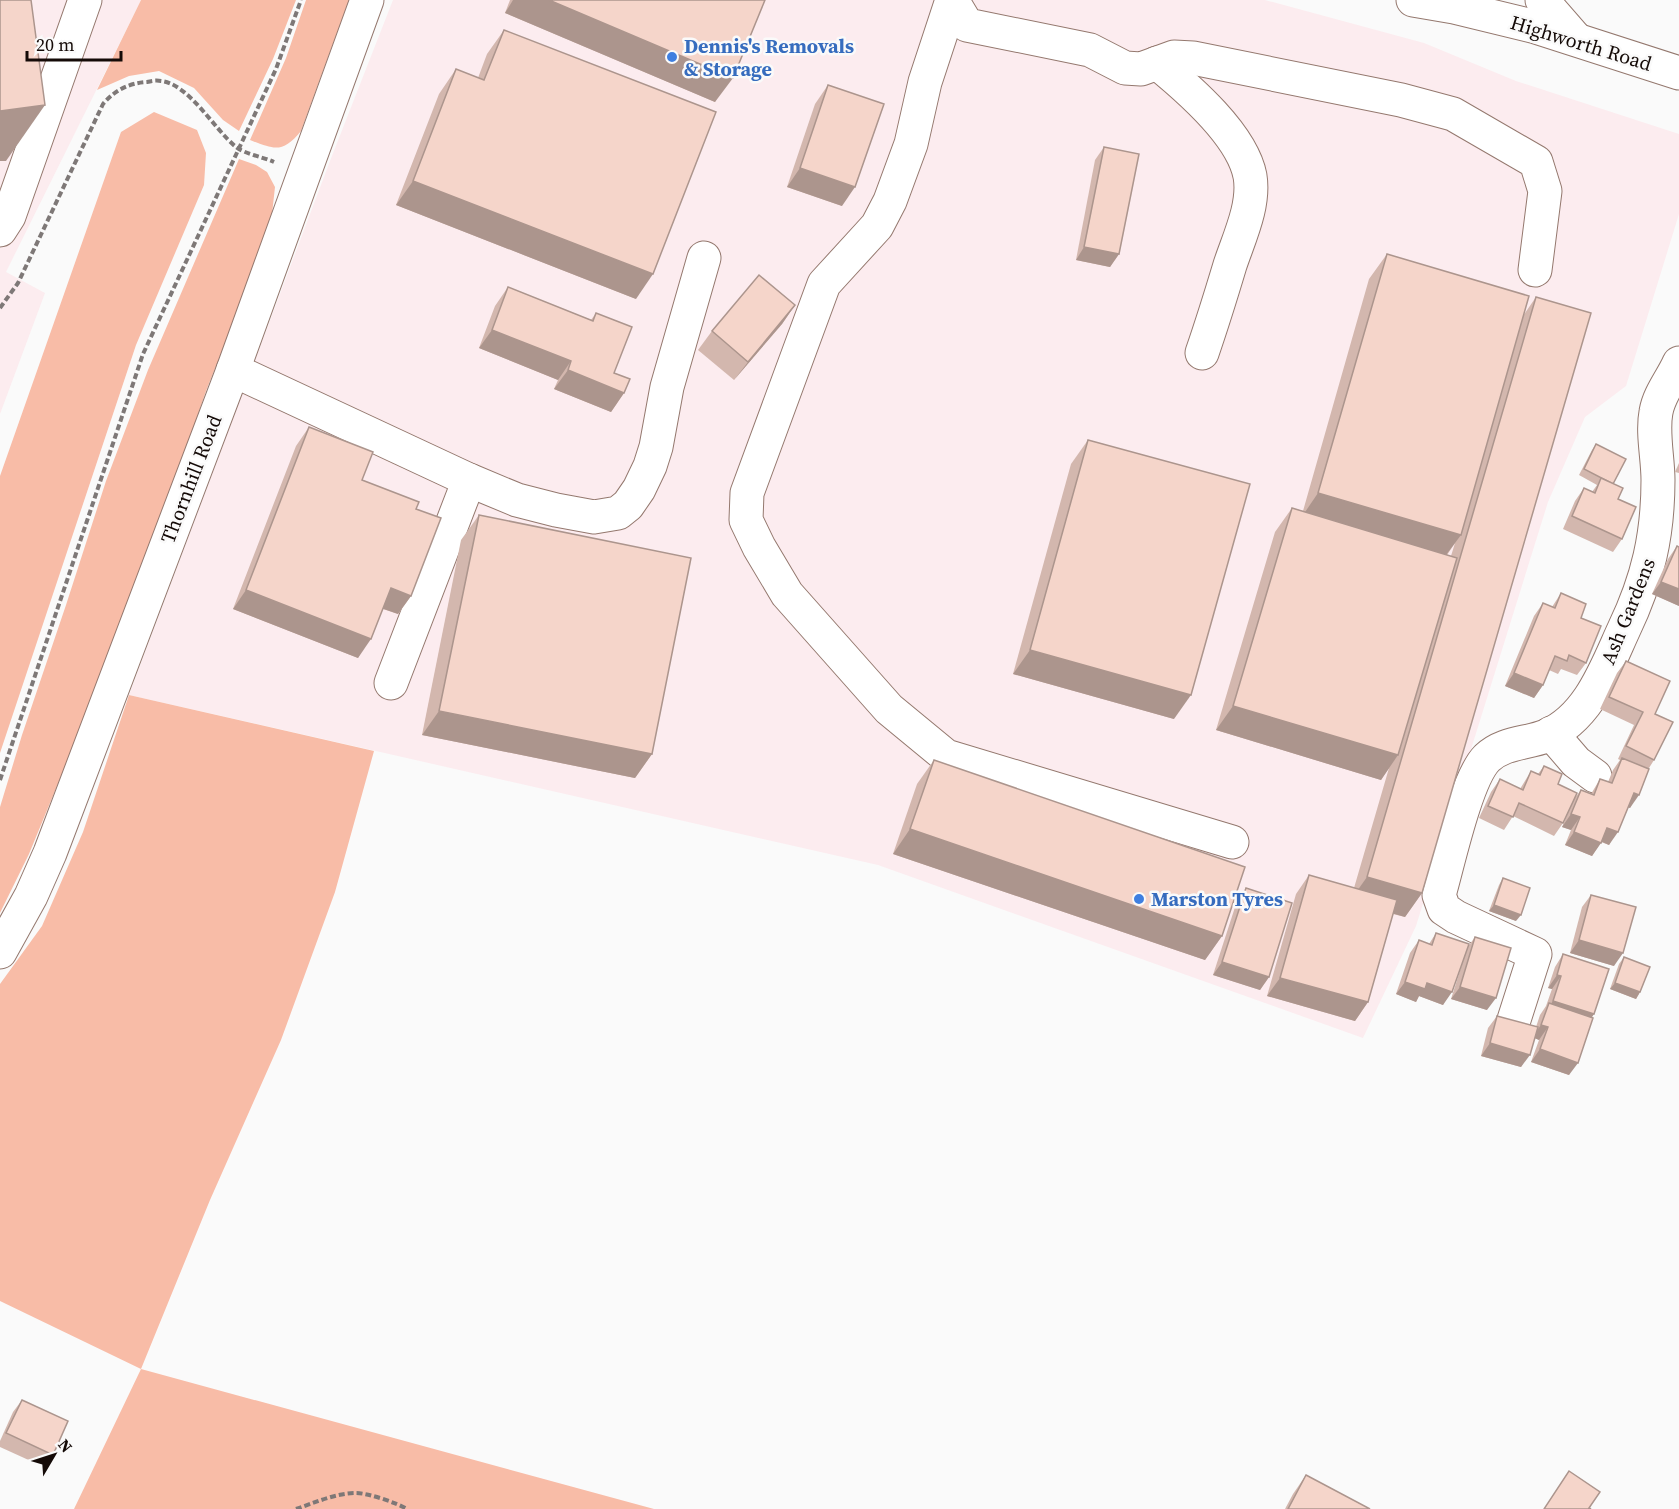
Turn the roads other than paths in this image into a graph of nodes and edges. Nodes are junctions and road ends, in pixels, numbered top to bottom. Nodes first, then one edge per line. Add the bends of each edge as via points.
1 (85, 0) edge
2 (367, 0) edge
3 (952, 0) edge
4 (1413, 0) edge
5 (1542, 0) edge
6 (1576, 39) junction
7 (1157, 63) junction
8 (1679, 73) edge
9 (0, 230) edge
10 (704, 258) dead end
11 (1535, 270) dead end
12 (1202, 353) dead end
13 (1679, 363) edge
14 (232, 370) junction
15 (469, 480) junction
16 (391, 683) dead end
17 (1551, 733) junction
18 (1595, 776) dead end
19 (1232, 842) dead end
20 (0, 951) edge
21 (1512, 1026) edge

1 - 9 street via 9,216
2 - 14 street, Thornhill Road
3 - 7 street via 967,26 1090,50 1125,68 1141,69
3 - 19 street via 925,81 911,144 890,201 877,226 824,284 747,493 746,520 787,594 889,709 946,756
4 - 6 street, Highworth Road
5 - 6 street
6 - 8 street, Highworth Road
7 - 11 street via 1174,57 1193,58 1453,114 1536,162 1545,191
7 - 12 street via 1236,142 1250,176 1250,206
10 - 15 street via 667,387 656,447 639,489 627,505 618,513 594,517 517,500
13 - 17 street, Ash Gardens via 1656,414 1657,527 1648,568 1596,686 1570,721
14 - 15 street
14 - 20 street, Thornhill Road via 50,853
15 - 16 street
17 - 18 street via 1576,762
17 - 21 street, Ash Gardens via 1510,744 1480,767 1468,794 1439,895 1444,909 1456,917 1535,954

